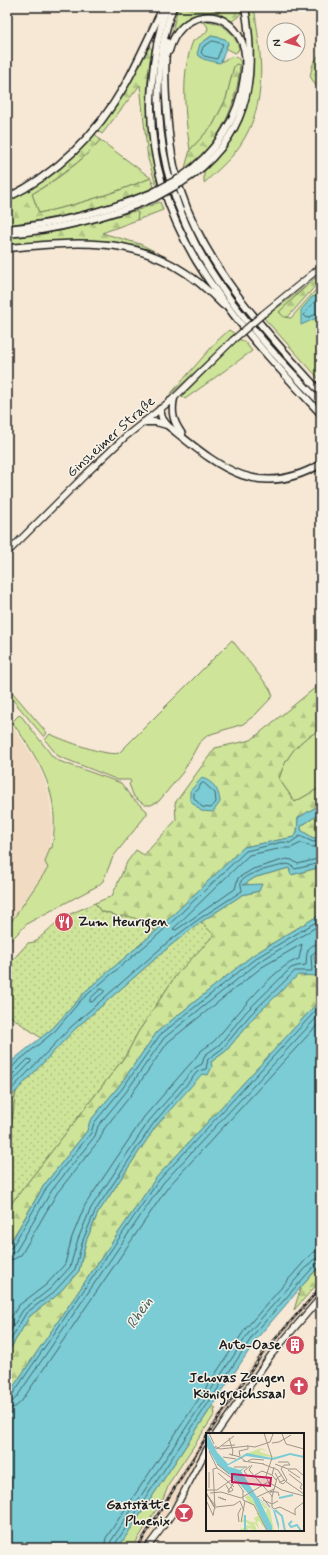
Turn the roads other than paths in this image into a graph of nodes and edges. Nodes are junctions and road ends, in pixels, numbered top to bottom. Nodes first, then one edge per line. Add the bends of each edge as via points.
1 (164, 7) edge
2 (167, 7) edge
3 (174, 7) edge
4 (245, 7) edge
5 (167, 104) junction
6 (181, 180) junction
7 (153, 195) junction
8 (7, 198) edge
9 (7, 229) edge
10 (7, 234) edge
11 (7, 248) edge
12 (321, 267) edge
13 (237, 320) junction
14 (298, 368) junction
15 (321, 385) edge
16 (321, 392) edge
17 (174, 398) junction
18 (321, 403) edge
19 (160, 409) junction
20 (321, 414) edge
21 (172, 419) junction
22 (144, 422) junction
23 (166, 425) junction
24 (186, 439) junction
25 (321, 464) edge
26 (7, 553) edge
27 (321, 1297) edge
28 (217, 1433) edge
29 (206, 1451) edge
30 (147, 1548) edge

1 - 8 highway via 125,85 91,134 51,171
2 - 13 highway via 156,48 151,95 152,134 159,174 174,220 190,252
3 - 5 highway via 166,56
3 - 18 highway via 161,56 159,105 164,160 178,211 195,247 221,286 256,332
4 - 6 highway via 251,58 249,84 243,108 232,131 218,151 201,168
5 - 6 highway via 170,51 174,36 181,26 202,17 221,20 231,27 240,38 244,51 242,91 228,127 205,158
5 - 14 highway via 174,171 196,230 241,300
6 - 7 highway, bridge
7 - 9 highway via 80,216
7 - 10 highway via 84,221
11 - 13 highway via 86,242 112,244 144,252 191,276
12 - 17 main road, Ginsheimer Straße, bridge via 233,340
13 - 20 highway
14 - 15 highway
14 - 16 highway
17 - 19 main road, Ginsheimer Straße
17 - 21 highway
19 - 21 highway
19 - 22 main road, Ginsheimer Straße
19 - 23 highway
21 - 24 highway
22 - 23 highway
22 - 26 main road, Ginsheimer Straße
23 - 24 highway
24 - 25 highway via 222,467 256,478 290,477
27 - 28 main road via 271,1355
29 - 30 main road via 172,1514

